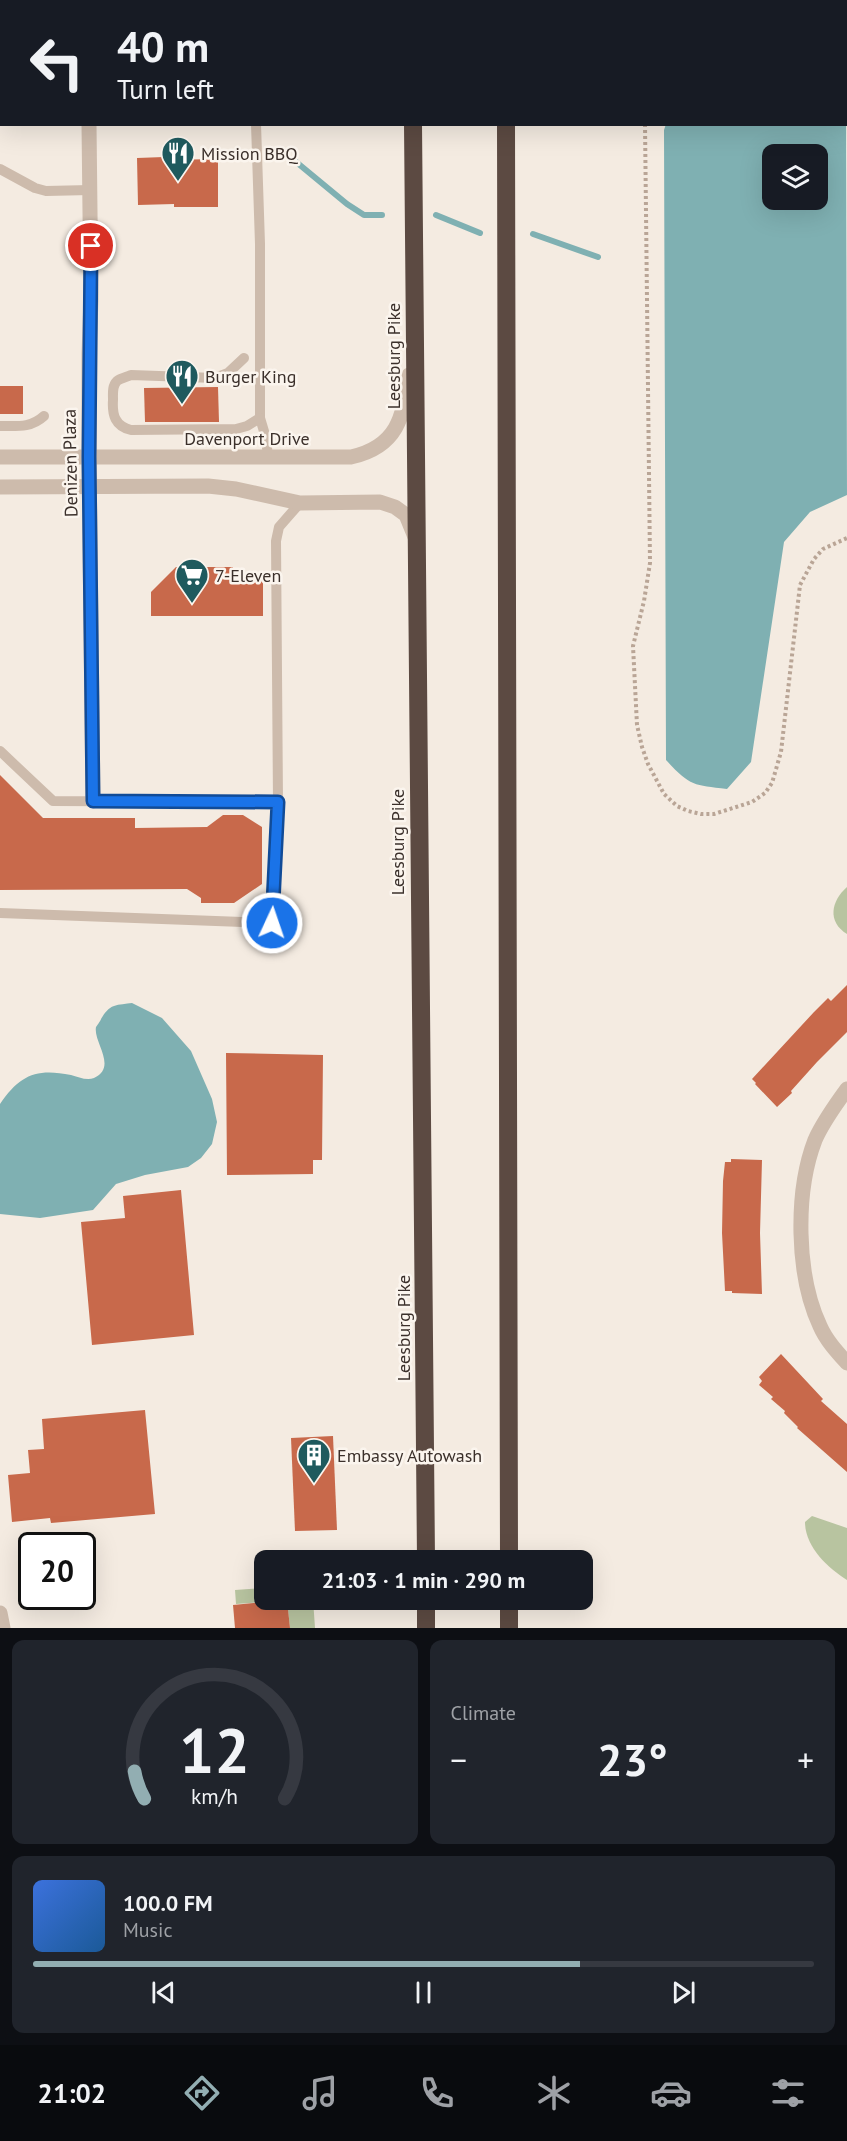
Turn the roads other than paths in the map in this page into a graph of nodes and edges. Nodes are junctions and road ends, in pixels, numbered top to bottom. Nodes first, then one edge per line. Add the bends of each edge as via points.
1 (89, 126) edge
2 (256, 126) edge
3 (413, 126) edge
4 (506, 126) edge
5 (0, 169) edge
6 (90, 190) junction
7 (414, 342) junction
8 (244, 358) dead end
9 (44, 416) dead end
10 (260, 418) junction
11 (0, 426) edge
12 (0, 457) edge
13 (89, 457) junction
14 (268, 458) junction
15 (0, 487) edge
16 (90, 487) junction
17 (300, 503) junction
18 (416, 539) junction
19 (0, 752) edge
20 (93, 801) junction
21 (278, 802) junction
22 (0, 913) edge
23 (847, 1089) edge
24 (847, 1363) edge
25 (426, 1550) edge
26 (509, 1550) edge
27 (424, 1610) edge
28 (426, 1610) edge
29 (509, 1610) edge
30 (512, 1610) edge
31 (0, 1613) edge
32 (3, 1628) edge
33 (420, 1628) edge
34 (426, 1628) edge
35 (509, 1628) edge
36 (519, 1628) edge

1 - 6 street, Denizen Plaza
2 - 10 lane
3 - 7 highway, Leesburg Pike
4 - 26 highway
5 - 6 lane via 34,188
6 - 13 street, Denizen Plaza
7 - 14 street, Davenport Drive via 406,400 391,436 379,447 351,457
7 - 18 highway, Leesburg Pike
8 - 10 lane via 228,373 215,378 131,375 113,387 112,413 123,428 131,430 236,429
9 - 11 lane via 24,426
10 - 14 lane
12 - 13 street, Davenport Drive
13 - 14 street, Davenport Drive
13 - 16 street, Denizen Plaza
15 - 16 street
16 - 17 street via 208,486
16 - 20 street, Denizen Plaza
17 - 18 street via 380,502 406,515
17 - 21 lane via 279,526 276,541
18 - 25 highway, Leesburg Pike
19 - 20 lane via 53,801
20 - 21 lane
21 - 22 lane via 272,923
23 - 24 street via 816,1139 807,1165 802,1206 805,1279 812,1304 820,1326
27 - 33 highway
28 - 34 highway
29 - 35 highway
30 - 36 highway
31 - 32 street

